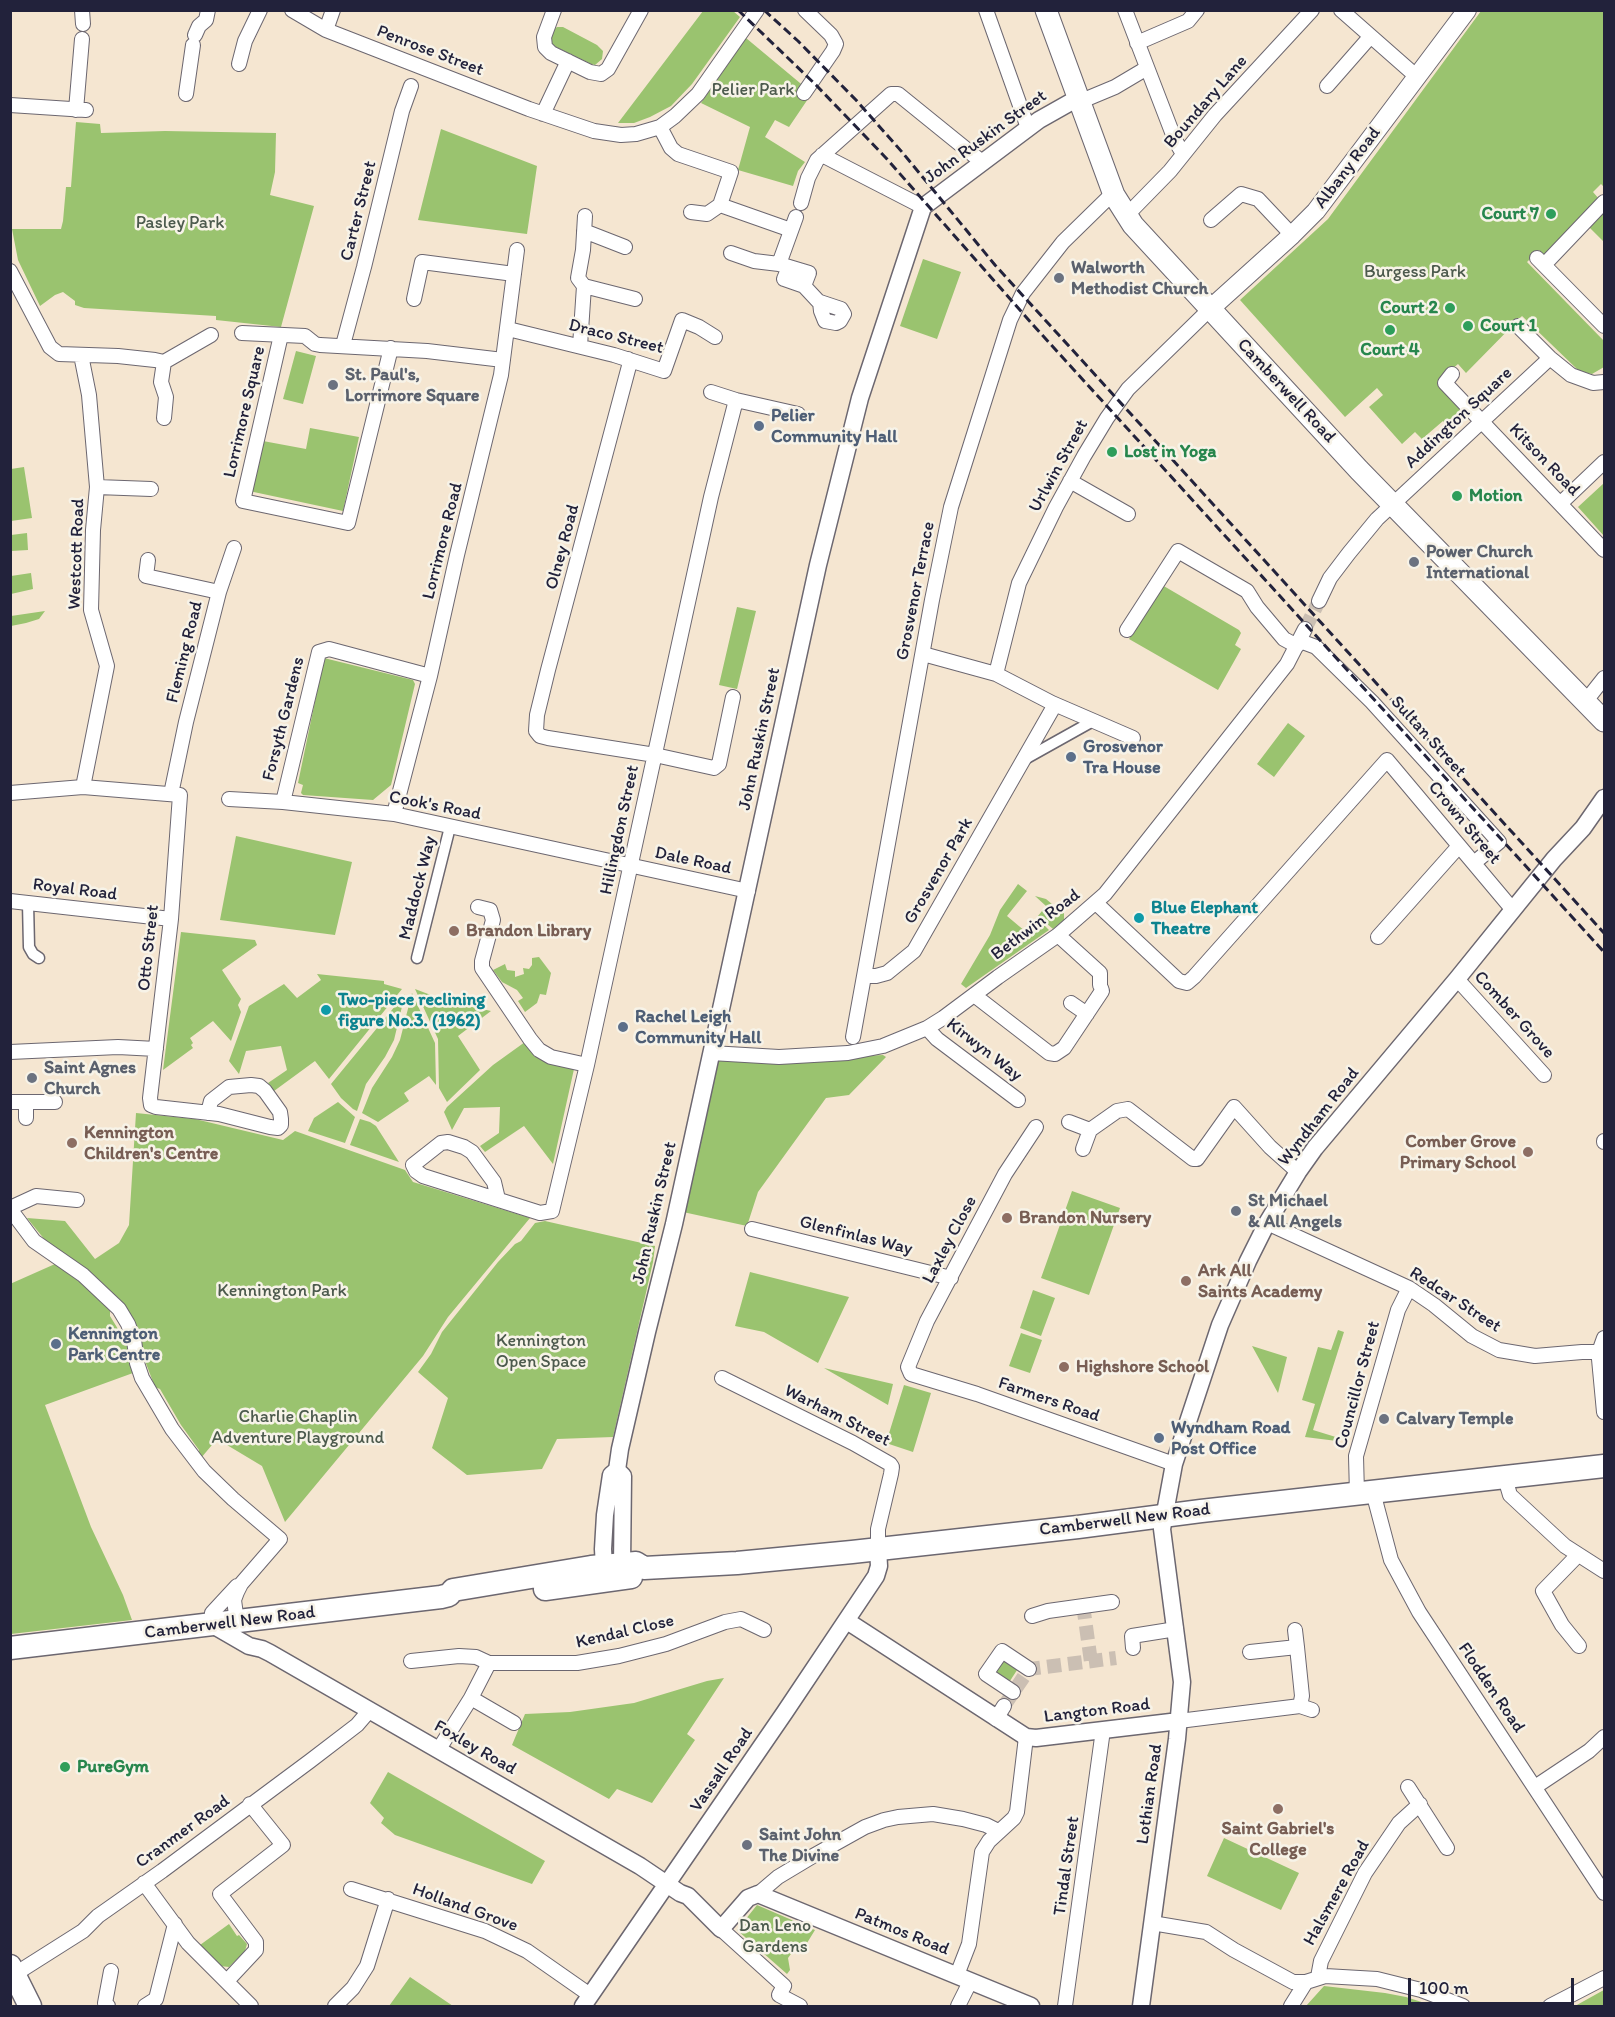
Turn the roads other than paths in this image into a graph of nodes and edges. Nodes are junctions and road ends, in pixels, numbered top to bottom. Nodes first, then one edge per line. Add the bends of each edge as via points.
1 (208, 10) edge
2 (260, 10) edge
3 (292, 10) edge
4 (333, 10) edge
5 (554, 10) edge
6 (641, 10) edge
7 (757, 10) edge
8 (805, 10) edge
9 (986, 10) edge
10 (1046, 10) edge
11 (1125, 10) edge
12 (1312, 10) edge
13 (1341, 10) edge
14 (1467, 10) edge
15 (1192, 16) edge
16 (326, 30) junction
17 (1370, 37) junction
18 (82, 39) dead end
19 (1137, 43) junction
20 (568, 61) junction
21 (239, 64) dead end
22 (1147, 68) junction
23 (1416, 76) junction
24 (411, 86) dead end
25 (1327, 86) dead end
26 (804, 93) dead end
27 (186, 94) dead end
28 (1078, 100) junction
29 (10, 105) edge
30 (543, 114) junction
31 (660, 127) junction
32 (1028, 128) junction
33 (1183, 154) junction
34 (822, 155) junction
35 (981, 162) junction
36 (1114, 195) junction
37 (1602, 196) edge
38 (801, 203) dead end
39 (720, 205) junction
40 (923, 207) junction
41 (691, 212) dead end
42 (585, 216) dead end
43 (1126, 216) junction
44 (1211, 220) dead end
45 (584, 231) junction
46 (1293, 235) junction
47 (625, 247) dead end
48 (517, 250) dead end
49 (732, 252) dead end
50 (784, 266) junction
51 (10, 271) edge
52 (514, 274) junction
53 (584, 286) junction
54 (414, 299) dead end
55 (635, 299) dead end
56 (820, 302) dead end
57 (1210, 309) junction
58 (1518, 326) dead end
59 (1605, 326) edge
60 (508, 329) junction
61 (242, 333) dead end
62 (211, 335) dead end
63 (281, 335) junction
64 (715, 337) dead end
65 (343, 345) junction
66 (580, 346) junction
67 (391, 348) junction
68 (81, 354) junction
69 (1550, 358) junction
70 (628, 359) junction
71 (503, 360) junction
72 (164, 362) junction
73 (1452, 374) dead end
74 (1605, 382) edge
75 (711, 392) dead end
76 (736, 400) junction
77 (798, 414) dead end
78 (164, 418) dead end
79 (1482, 421) junction
80 (1605, 462) edge
81 (1070, 481) junction
82 (97, 487) junction
83 (151, 489) dead end
84 (1561, 503) junction
85 (1393, 505) junction
86 (1128, 514) dead end
87 (234, 548) dead end
88 (1605, 550) edge
89 (148, 560) dead end
90 (146, 576) junction
91 (143, 591) dead end
92 (219, 592) junction
93 (1319, 601) tunnel mouth
94 (1127, 630) dead end
95 (1301, 639) junction
96 (923, 654) junction
97 (996, 674) junction
98 (430, 676) junction
99 (1605, 678) edge
100 (733, 697) dead end
101 (1585, 702) junction
102 (1052, 703) junction
103 (1093, 721) junction
104 (1605, 721) edge
105 (1133, 738) dead end
106 (655, 755) junction
107 (1025, 759) junction
108 (83, 787) junction
109 (10, 793) edge
110 (175, 794) junction
111 (1605, 798) edge
112 (229, 799) dead end
113 (283, 802) junction
114 (394, 814) junction
115 (450, 827) junction
116 (1459, 846) junction
117 (1474, 863) junction
118 (631, 866) junction
119 (748, 891) junction
120 (10, 901) edge
121 (28, 903) junction
122 (1096, 903) junction
123 (478, 907) dead end
124 (1513, 910) junction
125 (171, 920) junction
126 (1058, 935) junction
127 (1378, 937) dead end
128 (39, 958) dead end
129 (417, 958) dead end
130 (865, 976) junction
131 (1457, 979) junction
132 (974, 995) junction
133 (1071, 1003) dead end
134 (1087, 1014) junction
135 (927, 1028) junction
136 (853, 1037) dead end
137 (156, 1048) junction
138 (10, 1052) edge
139 (711, 1053) junction
140 (587, 1065) junction
141 (1544, 1075) dead end
142 (1018, 1100) dead end
143 (10, 1102) edge
144 (26, 1102) junction
145 (55, 1102) dead end
146 (208, 1113) junction
147 (26, 1118) dead end
148 (1069, 1122) dead end
149 (1036, 1127) dead end
150 (1090, 1130) junction
151 (1083, 1149) dead end
152 (1298, 1172) junction
153 (498, 1199) junction
154 (77, 1200) dead end
155 (10, 1209) edge
156 (1267, 1223) junction
157 (752, 1229) dead end
158 (951, 1278) junction
159 (1409, 1288) junction
160 (1605, 1338) edge
161 (1602, 1352) edge
162 (911, 1374) joint
163 (722, 1377) dead end
164 (1605, 1412) edge
165 (1174, 1464) junction
166 (1605, 1466) edge
167 (1505, 1478) junction
168 (1365, 1493) junction
169 (1164, 1516) junction
170 (878, 1549) junction
171 (1577, 1556) junction
172 (622, 1570) junction
173 (1605, 1572) edge
174 (241, 1584) junction
175 (1112, 1602) dead end
176 (1032, 1616) dead end
177 (847, 1621) junction
178 (237, 1622) junction
179 (211, 1624) junction
180 (1176, 1629) junction
181 (764, 1630) dead end
182 (1295, 1630) dead end
183 (1579, 1646) dead end
184 (1297, 1647) junction
185 (10, 1648) edge
186 (262, 1648) junction
187 (1133, 1648) dead end
188 (1250, 1652) dead end
189 (411, 1661) dead end
190 (489, 1663) junction
191 (1029, 1670) dead end
192 (1013, 1692) dead end
193 (471, 1698) junction
194 (369, 1711) junction
195 (1179, 1720) junction
196 (514, 1724) dead end
197 (1103, 1730) junction
198 (1026, 1737) junction
199 (1605, 1737) edge
200 (439, 1749) junction
201 (1408, 1787) dead end
202 (1536, 1787) junction
203 (250, 1804) junction
204 (1420, 1804) junction
205 (998, 1832) junction
206 (1447, 1848) dead end
207 (144, 1883) junction
208 (673, 1888) junction
209 (351, 1890) dead end
210 (1605, 1893) edge
211 (758, 1894) junction
212 (388, 1899) junction
213 (1152, 1923) junction
214 (176, 1924) junction
215 (721, 1929) junction
216 (12, 1969) edge
217 (111, 1971) dead end
218 (963, 1978) junction
219 (1605, 1978) edge
220 (1312, 1979) junction
221 (227, 1981) junction
222 (586, 2001) edge
223 (775, 2001) edge
224 (154, 2004) edge
225 (1066, 2006) edge
226 (30, 2007) edge
227 (108, 2007) edge
228 (251, 2007) edge
229 (335, 2007) edge
230 (800, 2007) edge
231 (958, 2007) edge
232 (1031, 2007) edge
233 (1141, 2007) edge
234 (1291, 2007) edge
235 (1463, 2007) edge
236 (1550, 2007) edge

1 - 27 street via 194,40
2 - 21 street
3 - 16 street, Penrose Street
4 - 16 street
5 - 20 street via 543,43 547,50
6 - 20 street via 604,72 590,72
7 - 31 street via 698,94
8 - 26 street via 836,44
9 - 32 street
10 - 28 main road, Camberwell Road
11 - 19 street
12 - 33 street, Boundary Lane
13 - 17 street
14 - 23 main road, Albany Road
15 - 19 street
16 - 30 street, Penrose Street
17 - 23 street
17 - 25 street
18 - 29 street via 81,110
19 - 22 street
20 - 30 street
22 - 28 street via 1115,87
22 - 33 street
23 - 46 main road, Albany Road via 1325,200
24 - 65 street, Carter Street
28 - 32 street, John Ruskin Street
28 - 36 main road, Camberwell Road
30 - 31 street, Penrose Street via 610,134 636,134
31 - 39 street via 678,154 731,172
32 - 35 street, John Ruskin Street
33 - 43 street, Boundary Lane
34 - 35 street via 895,93
34 - 38 street via 811,168
34 - 40 street
35 - 40 street, John Ruskin Street
36 - 43 main road, Camberwell Road
36 - 96 street, Grosvenor Terrace via 1054,252 1023,293 1010,320 951,507
37 - 59 street via 1540,261
39 - 41 street via 707,214
39 - 50 street via 794,223
40 - 119 street, John Ruskin Street via 857,409 818,565
42 - 45 street
43 - 57 main road, Camberwell Road
44 - 46 street via 1240,194 1258,199
45 - 47 street
45 - 53 street via 578,278
46 - 57 main road, Albany Road
48 - 52 street, Lorrimore Road
49 - 50 street
50 - 56 street via 809,273 804,286
51 - 68 street via 50,347 59,354
52 - 54 street via 422,262
52 - 60 street, Lorrimore Road
53 - 55 street
53 - 66 street
57 - 81 street, Urlwin Street via 1117,403
57 - 85 main road, Camberwell Road
58 - 69 street
60 - 66 street, Draco Street
60 - 71 street, Lorrimore Road
61 - 63 street
62 - 72 street
63 - 65 street, Lorrimore Square via 305,336 315,344
63 - 67 street, Lorrimore Square via 243,501 348,523
64 - 70 street, Draco Street via 682,320 664,371
65 - 67 street, Lorrimore Square
66 - 70 street, Draco Street
67 - 71 street, Lorrimore Square
68 - 72 street
68 - 82 street, Westcott Road via 89,395
69 - 74 street via 1584,381
69 - 79 street, Addington Square
70 - 106 street, Olney Road via 536,731 548,738
71 - 98 street, Lorrimore Road
72 - 78 street
73 - 79 street, Kitson Road via 1445,383
75 - 76 street
76 - 77 street
76 - 106 street, Hillingdon Street via 711,496
79 - 84 street, Kitson Road
79 - 85 street, Addington Square
80 - 84 street
81 - 86 street
81 - 97 street, Urlwin Street via 1019,583
82 - 83 street
82 - 108 street, Westcott Road via 91,610 107,666
84 - 88 street, Kitson Road
85 - 93 street via 1348,553
85 - 101 main road, Camberwell Road
87 - 92 street
89 - 90 street
90 - 91 street
90 - 92 street, Fleming Road
92 - 110 street, Fleming Road via 186,722
94 - 95 street via 1178,551 1247,591 1284,639
95 - 117 street, Sultan Street via 1316,647 1372,702 1499,842
95 - 122 street, Bethwin Road via 1287,664
96 - 97 street
96 - 130 street, Grosvenor Terrace
97 - 102 street
98 - 113 street, Forsyth Gardens via 329,650 320,652
98 - 114 street, Lorrimore Road
99 - 101 street
100 - 106 street via 719,764 714,768
101 - 104 main road, Camberwell Road
102 - 103 street
102 - 107 street, Grosvenor Park via 1053,708
103 - 105 street
103 - 107 street
106 - 118 street, Hillingdon Street
107 - 130 street, Grosvenor Park via 914,951 887,973
108 - 109 street
108 - 110 street
110 - 125 street, Otto Street
111 - 124 street, Wyndham Road
112 - 113 street, Cook's Road
113 - 114 street, Cook's Road
114 - 115 street, Cook's Road
115 - 118 street, Cook's Road
115 - 129 street, Maddock Way
116 - 117 street, Crown Street
116 - 122 street, Crown Street via 1387,759 1187,983 1179,981
116 - 127 street
117 - 124 street, Crown Street
118 - 119 street, Dale Road
118 - 140 street, Hillingdon Street
119 - 139 street, John Ruskin Street
120 - 121 street, Royal Road
121 - 125 street, Royal Road
121 - 128 street via 29,947
122 - 126 street, Bethwin Road
123 - 140 street via 490,910 493,920 482,968 530,1039 550,1057
124 - 131 street, Wyndham Road
125 - 137 street, Otto Street
126 - 132 street, Bethwin Road
126 - 134 street via 1100,973 1102,991
130 - 136 street, Grosvenor Terrace
131 - 141 street, Comber Grove
131 - 152 street, Wyndham Road
132 - 134 street via 1052,1054 1064,1048
132 - 135 street, Bethwin Road
133 - 134 street
135 - 139 street, Bethwin Road via 883,1046 848,1053 779,1057
135 - 142 street, Kirwyn Way
137 - 138 street
137 - 146 street, Otto Street via 152,1105
139 - 172 street, John Ruskin Street via 620,1449 617,1470 623,1476
140 - 153 street, Hillingdon Street via 552,1211 540,1213
143 - 144 street
144 - 145 street
144 - 147 street
146 - 146 street via 278,1128 282,1119 265,1091 251,1085 229,1088 211,1101
148 - 150 street
149 - 158 street, Laxley Close via 1005,1174
150 - 151 street
150 - 152 street via 1117,1111 1128,1109 1193,1160 1234,1107
152 - 156 street, Wyndham Road
153 - 153 street, Hillingdon Street via 494,1182 464,1147 441,1143 413,1165 423,1176
154 - 155 street via 36,1196
155 - 174 street via 34,1241 83,1275 119,1308 134,1340 142,1378 172,1429 199,1466 280,1539
156 - 159 street, Redcar Street
156 - 165 street, Wyndham Road via 1220,1325
157 - 158 street, Glenfinlas Way
158 - 162 street, Laxley Close via 927,1321 908,1367
159 - 161 street, Redcar Street via 1472,1336 1499,1350 1535,1356
159 - 168 street, Councillor Street via 1398,1310 1356,1456
160 - 161 street
161 - 164 street
162 - 165 street, Farmers Road
163 - 170 street, Warham Street via 890,1464
165 - 169 street, Wyndham Road
166 - 167 highway, Camberwell New Road
167 - 168 highway, Camberwell New Road
167 - 171 street via 1510,1496
168 - 169 highway, Camberwell New Road
168 - 202 street, Flodden Road via 1391,1560 1419,1612
169 - 170 highway, Camberwell New Road
169 - 180 street, Lothian Road via 1162,1529
170 - 172 highway, Camberwell New Road
170 - 177 street, Vassall Road via 876,1576
171 - 173 street
171 - 183 street via 1543,1591
172 - 178 highway, Camberwell New Road via 464,1598 449,1595
174 - 178 street via 234,1600
174 - 179 street via 212,1613
175 - 176 street
177 - 198 street, Langton Road via 1000,1712
177 - 208 street, Vassall Road
178 - 179 highway, Camberwell New Road
178 - 186 street, Foxley Road
179 - 185 highway, Camberwell New Road
179 - 186 street, Foxley Road via 249,1646
180 - 187 street via 1132,1635
180 - 195 street, Lothian Road via 1182,1682
181 - 190 street, Kendal Close via 741,1619 619,1656 577,1663
182 - 184 street
184 - 188 street
184 - 195 street, Langton Road via 1306,1708
186 - 194 street, Foxley Road
189 - 190 street, Kendal Close via 459,1656
190 - 193 street
191 - 192 street via 1002,1651 986,1674
193 - 196 street
193 - 200 street
194 - 200 street, Foxley Road
194 - 203 street, Cranmer Road via 357,1725
195 - 197 street, Langton Road
195 - 213 street, Lothian Road
197 - 198 street, Langton Road
197 - 225 street, Tindal Street
198 - 205 street via 1017,1812
199 - 202 street
200 - 208 street, Foxley Road
201 - 204 street
202 - 210 street, Flodden Road
203 - 207 street, Cranmer Road
203 - 221 street via 283,1845 220,1894 256,1942 256,1950
204 - 206 street
204 - 220 street, Halsmere Road via 1399,1823 1365,1873
205 - 211 street via 986,1825 933,1814 884,1820 821,1851
205 - 218 street via 982,1852
207 - 214 street
207 - 216 street, Cranmer Road via 83,1931 23,1969
208 - 215 street, Foxley Road via 688,1896
208 - 222 street, Vassall Road
209 - 212 street, Holland Grove
211 - 215 street via 748,1898
211 - 218 street, Patmos Road
212 - 222 street, Holland Grove via 486,1931 527,1951
212 - 229 street via 367,1966
213 - 220 street via 1206,1932 1286,1979
213 - 233 street, Lothian Road
214 - 221 street via 188,1943
214 - 224 street
215 - 223 street via 784,1986
216 - 226 highway
217 - 227 street via 105,2003
218 - 231 street
218 - 232 street, Patmos Road
219 - 236 street
220 - 234 street, Halsmere Road
220 - 235 street via 1355,1977 1390,1982
221 - 228 street
223 - 230 street

